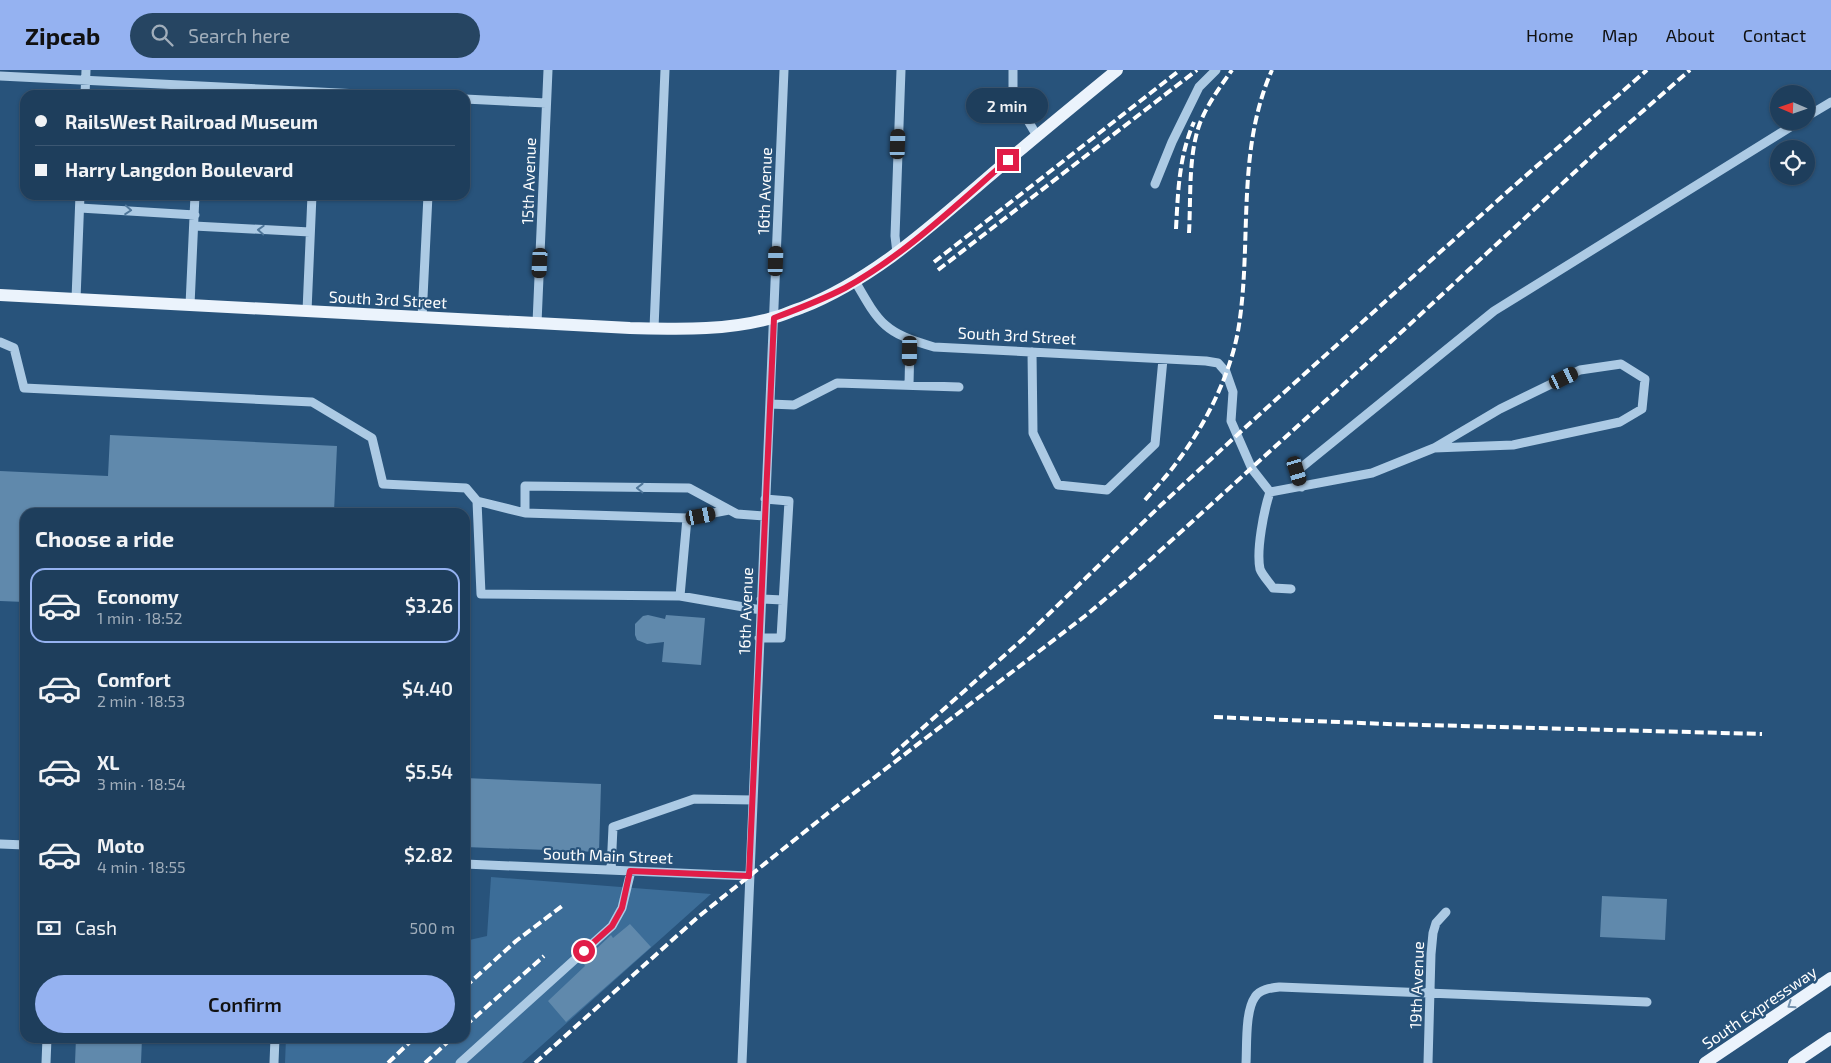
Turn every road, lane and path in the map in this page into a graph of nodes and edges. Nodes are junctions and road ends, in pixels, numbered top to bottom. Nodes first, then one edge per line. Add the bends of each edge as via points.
1 (86, 70) edge
2 (548, 70) edge
3 (665, 70) edge
4 (784, 70) edge
5 (900, 70) edge
6 (1014, 70) edge
7 (1117, 70) edge
8 (1216, 70) edge
9 (0, 76) edge
10 (85, 80) junction
11 (85, 90) edge
12 (190, 90) edge
13 (470, 99) edge
14 (1831, 102) edge
15 (546, 103) junction
16 (1815, 112) edge
17 (1786, 130) edge
18 (1037, 136) junction
19 (1155, 184) dead end
20 (80, 200) edge
21 (196, 200) edge
22 (312, 200) edge
23 (428, 200) edge
24 (80, 208) junction
25 (194, 215) junction
26 (194, 226) junction
27 (310, 232) junction
28 (897, 253) junction
29 (855, 282) junction
30 (0, 295) edge
31 (76, 299) junction
32 (190, 305) junction
33 (307, 311) junction
34 (422, 318) junction
35 (774, 318) junction
36 (537, 323) junction
37 (654, 328) junction
38 (910, 340) junction
39 (0, 342) edge
40 (1032, 352) junction
41 (1163, 359) junction
42 (909, 385) junction
43 (960, 386) dead end
44 (770, 404) junction
45 (1434, 448) junction
46 (1302, 487) junction
47 (1270, 492) junction
48 (765, 499) junction
49 (477, 501) junction
50 (729, 510) junction
51 (525, 514) junction
52 (765, 516) junction
53 (687, 518) junction
54 (1291, 589) dead end
55 (680, 596) junction
56 (761, 599) junction
57 (783, 600) junction
58 (761, 610) junction
59 (759, 638) junction
60 (753, 800) junction
61 (0, 844) edge
62 (20, 845) edge
63 (470, 864) edge
64 (610, 870) junction
65 (630, 871) junction
66 (749, 876) junction
67 (1446, 912) dead end
68 (1831, 978) edge
69 (1430, 994) junction
70 (1647, 1002) dead end
71 (1831, 1038) edge
72 (47, 1043) edge
73 (275, 1043) edge
74 (46, 1063) edge
75 (274, 1063) edge
76 (460, 1063) edge
77 (742, 1063) edge
78 (1246, 1063) edge
79 (1428, 1063) edge
80 (1705, 1063) edge
81 (1794, 1063) edge

1 - 10 street
2 - 15 street, 15th Avenue
3 - 37 street
4 - 35 street, 16th Avenue
5 - 28 street
6 - 18 street via 1013,95
7 - 18 main road, South 3rd Street
8 - 19 street via 1199,87
9 - 10 street
10 - 11 street
10 - 12 street
13 - 15 street
14 - 16 street
15 - 36 street, 15th Avenue
17 - 46 street via 1494,312 1297,471
18 - 28 main road, South 3rd Street
20 - 24 street
21 - 25 street
22 - 27 street
23 - 34 street
24 -> 25 street
24 - 31 street
25 - 26 street
27 -> 26 street
26 - 32 street
27 - 33 street
28 - 29 main road, South 3rd Street
29 - 35 main road, South 3rd Street
29 - 38 street, South 3rd Street via 880,321
30 - 31 main road, South 3rd Street
31 - 32 main road, South 3rd Street
32 - 33 main road, South 3rd Street
33 - 34 main road, South 3rd Street
34 - 36 main road, South 3rd Street
35 - 37 main road, South 3rd Street via 736,326
35 - 44 street, 16th Avenue
36 - 37 main road, South 3rd Street
38 - 40 street, South 3rd Street via 934,347
38 - 42 street
39 - 49 street via 14,348 24,388 312,402 372,438 383,484 466,488
40 - 41 street, South 3rd Street
40 - 41 street via 1033,433 1058,485 1106,490 1155,444
41 - 47 street, South 3rd Street via 1218,363 1226,372 1232,392 1231,422 1252,469
42 - 43 street
42 - 44 street via 837,383 794,405
44 - 48 street, 16th Avenue
45 - 45 street via 1500,409 1580,370 1621,364 1645,380 1642,409 1620,422 1512,444
45 - 46 street via 1372,473
46 - 47 street
47 - 54 street via 1264,512 1260,570 1273,588
48 - 52 street, 16th Avenue
48 - 57 street via 789,501
49 - 51 street
49 - 55 street via 481,594
50 -> 51 street via 688,488 525,486
50 - 52 street via 736,514
50 - 53 street
51 - 53 street
52 - 56 street, 16th Avenue
53 - 55 street
55 - 58 street
56 - 57 street
56 - 58 street, 16th Avenue
57 - 59 street via 781,638
58 - 59 street, 16th Avenue
59 - 60 street, 16th Avenue
60 - 64 street via 694,799 614,826
60 - 66 street, 16th Avenue
61 - 62 street
63 - 64 street, South Main Street
64 - 65 street, South Main Street
65 - 66 street, South Main Street
65 - 76 street via 622,908 612,926
66 - 77 street, 16th Avenue
67 - 69 street, 19th Avenue via 1436,923 1433,933
68 -> 80 main road, South Expressway
69 - 70 street
69 - 78 street via 1265,989 1255,996 1249,1010
69 - 79 street, 19th Avenue
71 - 81 main road
72 - 74 street
73 - 75 street

